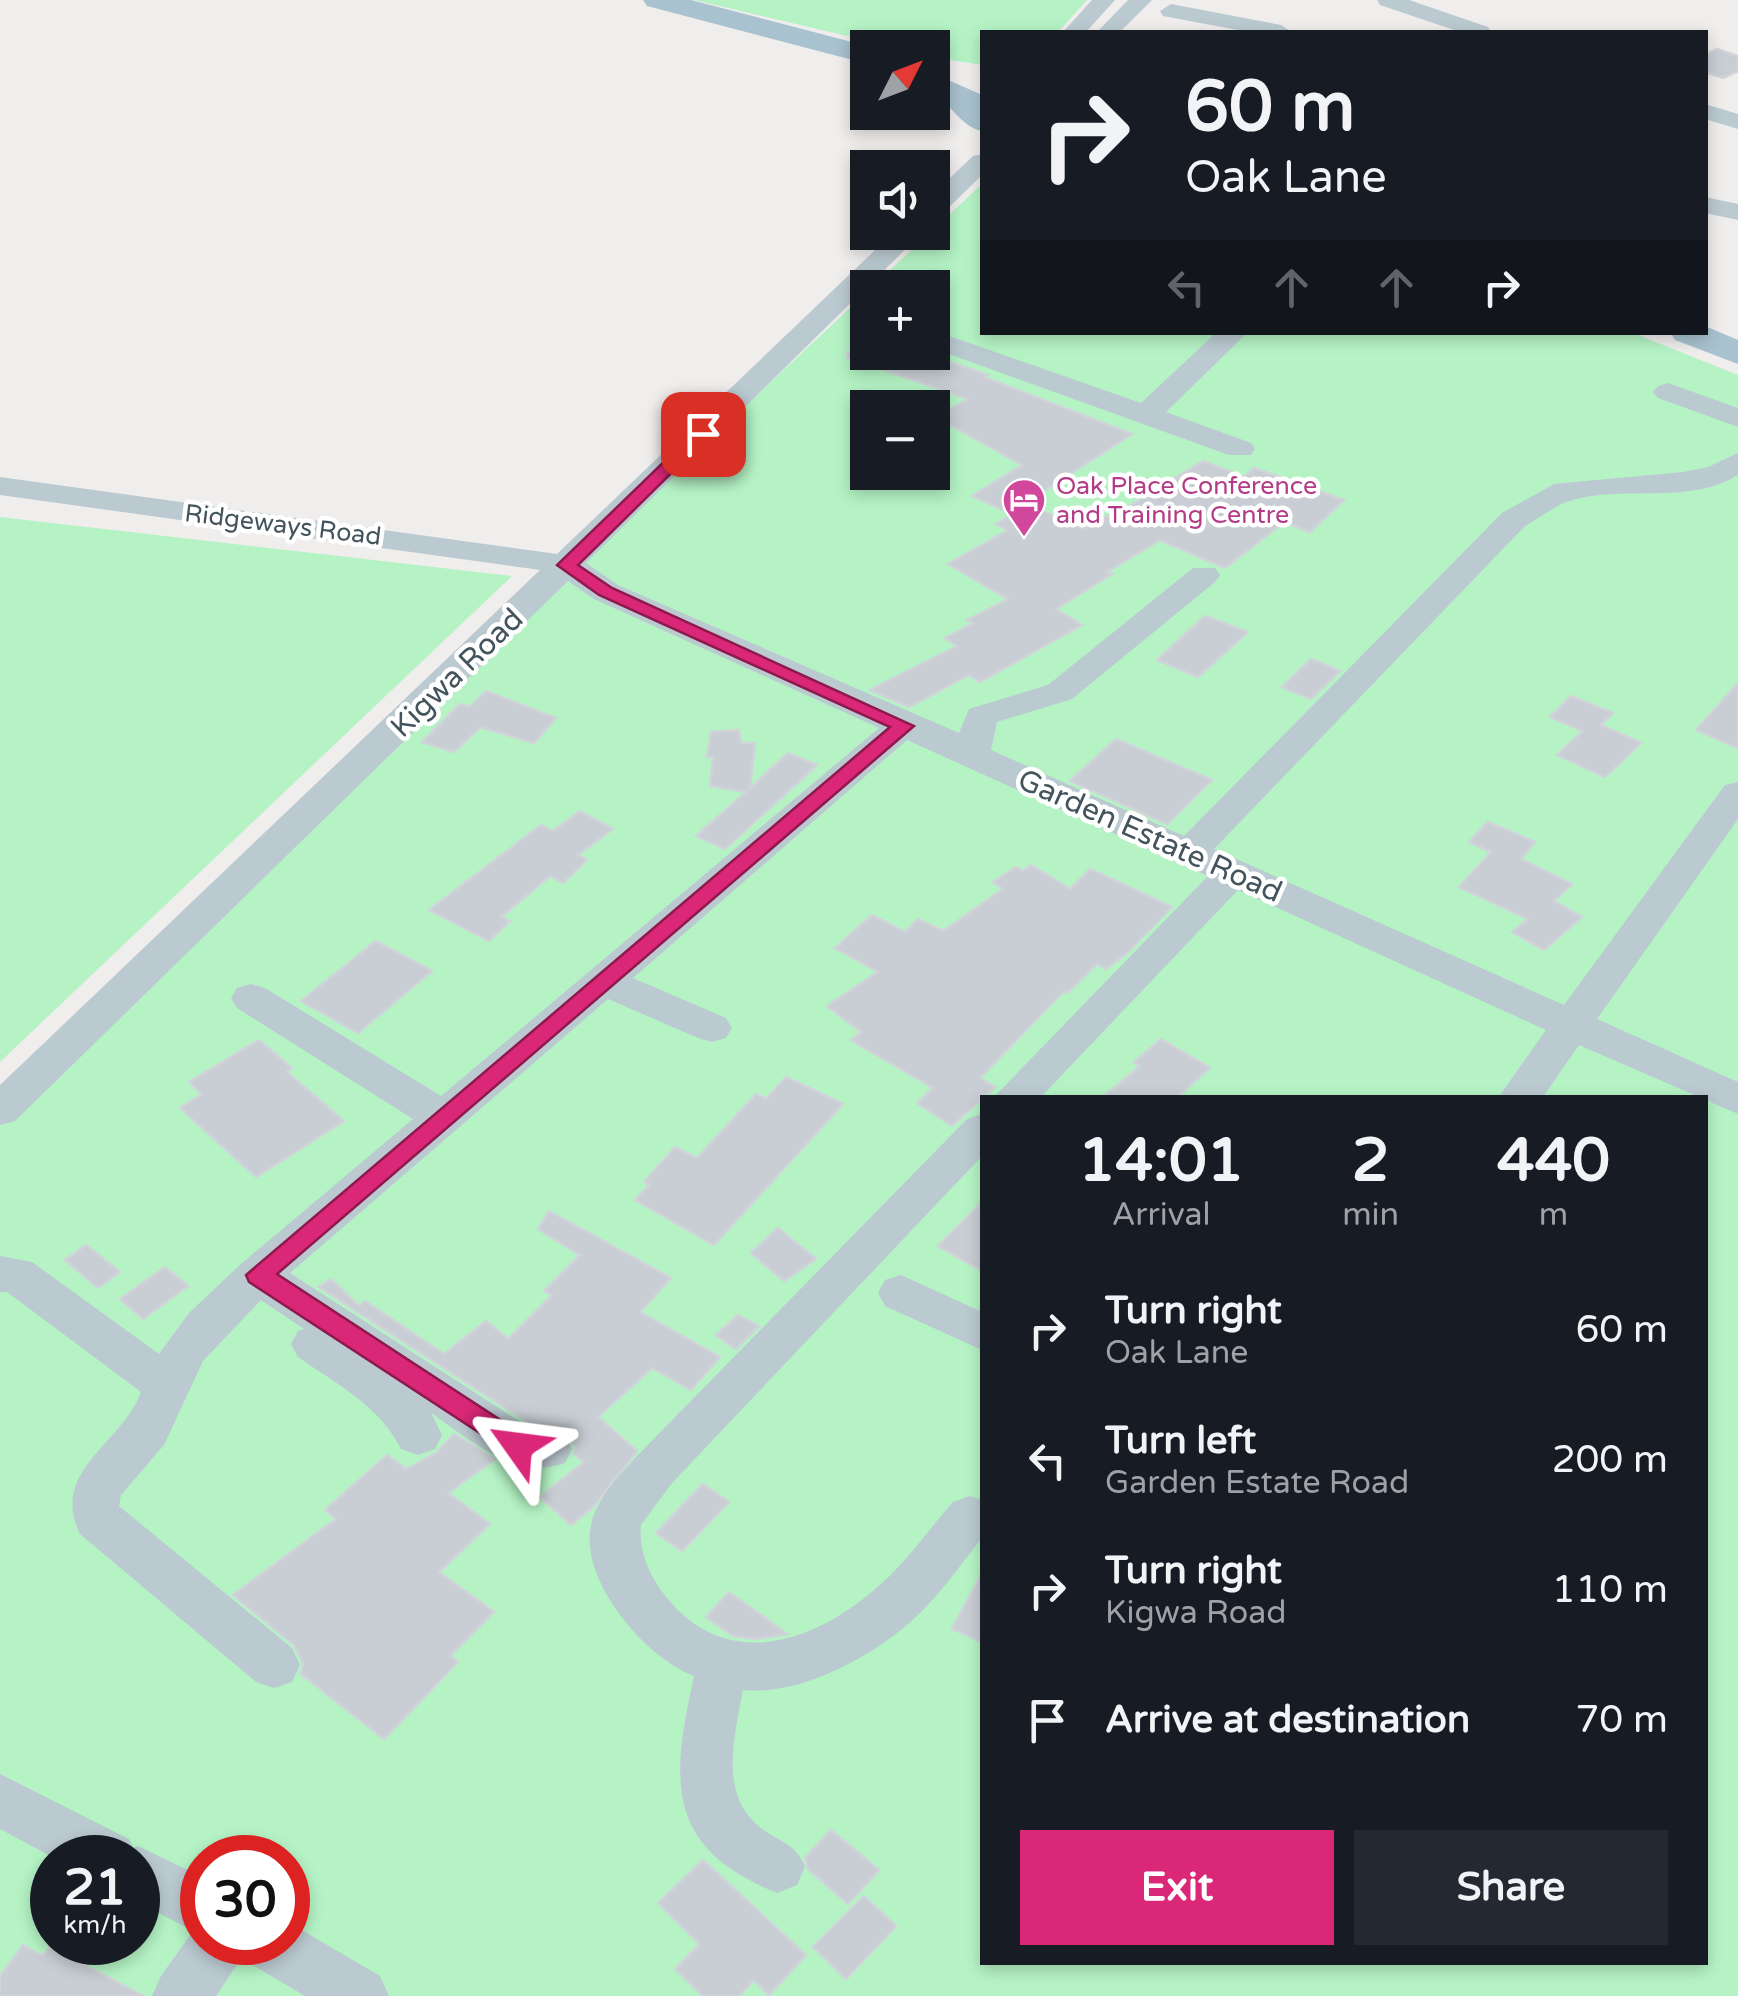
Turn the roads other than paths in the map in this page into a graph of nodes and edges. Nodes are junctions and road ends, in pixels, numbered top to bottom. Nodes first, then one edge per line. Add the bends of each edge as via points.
1 (656, 0) edge
2 (1104, 0) edge
3 (1141, 0) edge
4 (1388, 0) edge
5 (1171, 11) dead end
6 (1076, 30) edge
7 (1110, 30) edge
8 (1263, 30) edge
9 (1474, 30) edge
10 (850, 50) edge
11 (950, 79) edge
12 (950, 87) edge
13 (979, 96) edge
14 (1708, 112) edge
15 (1738, 122) edge
16 (980, 164) edge
17 (950, 193) edge
18 (1708, 206) edge
19 (1738, 212) edge
20 (896, 250) edge
21 (881, 270) edge
22 (850, 310) edge
23 (1231, 335) edge
24 (1695, 335) edge
25 (950, 345) edge
26 (1738, 353) edge
27 (1668, 392) dead end
28 (1146, 416) junction
29 (1738, 418) edge
30 (1240, 449) dead end
31 (1738, 462) edge
32 (0, 486) edge
33 (566, 565) junction
34 (1204, 576) dead end
35 (904, 726) junction
36 (1738, 793) edge
37 (1187, 855) junction
38 (1232, 874) junction
39 (602, 980) junction
40 (251, 998) dead end
41 (1574, 1025) junction
42 (712, 1028) dead end
43 (1017, 1095) edge
44 (1521, 1095) edge
45 (1738, 1099) edge
46 (0, 1110) edge
47 (443, 1117) junction
48 (980, 1132) edge
49 (0, 1274) edge
50 (250, 1283) junction
51 (900, 1292) dead end
52 (980, 1331) edge
53 (176, 1366) junction
54 (418, 1436) dead end
55 (548, 1449) dead end
56 (970, 1517) dead end
57 (723, 1664) junction
58 (274, 1665) dead end
59 (0, 1800) edge
60 (65, 1835) edge
61 (777, 1866) dead end
62 (203, 1965) edge
63 (307, 1965) edge
64 (181, 1996) edge
65 (360, 1996) edge

1 - 10 main road
2 - 6 street
3 - 7 street
4 - 9 street
5 - 8 street
11 - 13 main road
12 - 13 main road
14 - 15 street
16 - 17 street
18 - 19 street
20 - 21 street, Kigwa Road
22 - 33 street, Kigwa Road
23 - 28 street
24 - 26 main road
25 - 28 street
27 - 29 street
28 - 30 street
31 - 37 street via 1718,475 1683,482 1565,492 1514,520
32 - 33 street, Ridgeways Road
33 - 35 street, Garden Estate Road via 606,592
33 - 46 street, Kigwa Road
34 - 35 street via 1060,692 981,716 973,750
35 - 37 street, Garden Estate Road
35 - 39 street
36 - 41 street
37 - 38 street, Garden Estate Road
38 - 41 street, Garden Estate Road
38 - 43 street
39 - 42 street
39 - 47 street
40 - 47 street
41 - 44 street
41 - 45 street, Garden Estate Road
47 - 50 street
48 - 57 street via 622,1508 615,1530 620,1565 639,1608 675,1641
49 - 53 street via 16,1274
50 - 53 street
50 - 54 street via 397,1405
50 - 55 street via 518,1446
51 - 52 street
53 - 58 street via 147,1431 98,1486 92,1505 97,1519
56 - 57 street via 898,1600 847,1634 772,1667
57 - 61 street via 704,1753 704,1792 731,1838 749,1855
59 - 60 street
62 - 64 street
63 - 65 street

